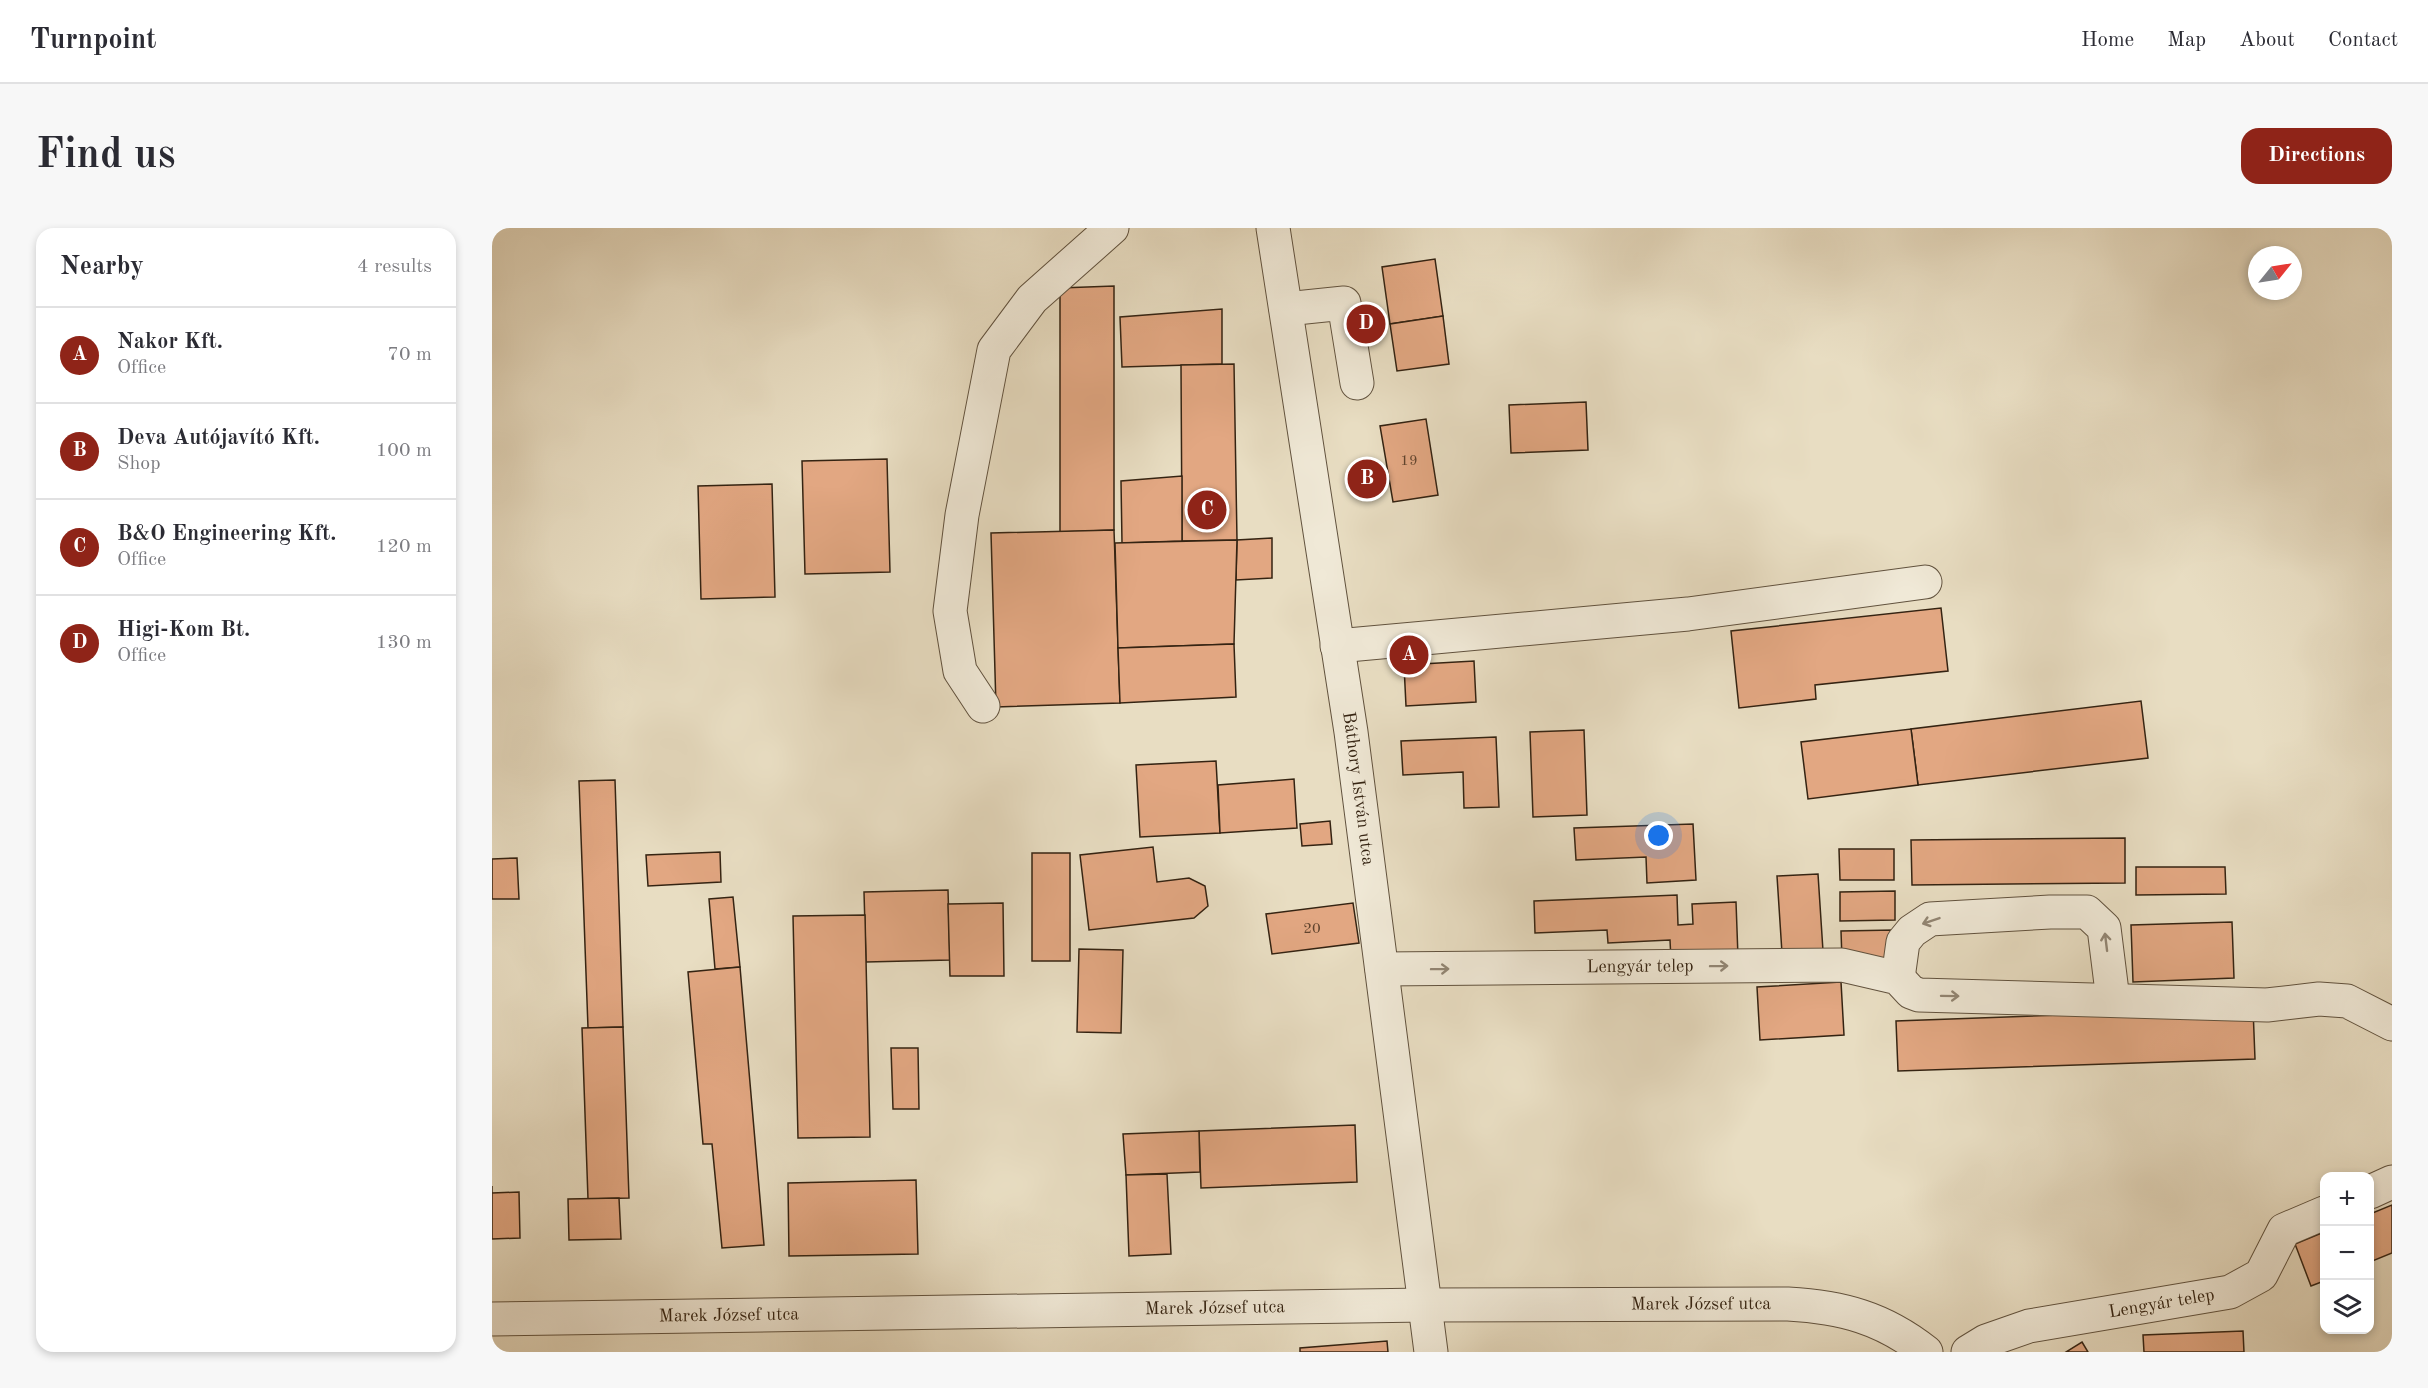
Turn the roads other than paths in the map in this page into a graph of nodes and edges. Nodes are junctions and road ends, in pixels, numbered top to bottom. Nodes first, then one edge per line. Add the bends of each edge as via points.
1 (1112, 228) edge
2 (1274, 228) edge
3 (1286, 309) junction
4 (1357, 383) dead end
5 (1925, 582) dead end
6 (1337, 646) junction
7 (983, 706) dead end
8 (1382, 969) junction
9 (1898, 978) junction
10 (2113, 1000) junction
11 (2392, 1024) edge
12 (2392, 1182) edge
13 (2374, 1190) edge
14 (2320, 1215) edge
15 (1426, 1305) junction
16 (492, 1319) edge
17 (1431, 1352) edge
18 (1926, 1352) edge
19 (1968, 1352) edge

1 - 7 street via 1032,298 994,350 962,515 950,611 960,671
2 - 3 street, Báthory István utca
3 - 4 street via 1344,303
3 - 6 street, Báthory István utca
5 - 6 street via 1688,614
6 - 8 street, Báthory István utca
8 -> 9 street, Lengyár telep via 1842,964
8 - 15 street, Báthory István utca
9 -> 10 street, Lengyár telep via 1919,995
10 -> 9 street via 2104,928 2087,912 1930,919 1903,942
10 - 11 street, Lengyár telep via 2267,1005 2319,999 2347,1001
12 - 13 street
14 - 19 street, Lengyár telep via 2284,1230 2261,1275 2230,1292 2029,1326 1986,1341
15 - 16 street, Marek József utca
15 - 17 street, Báthory István utca
15 - 18 street, Marek József utca via 1821,1306 1866,1317

